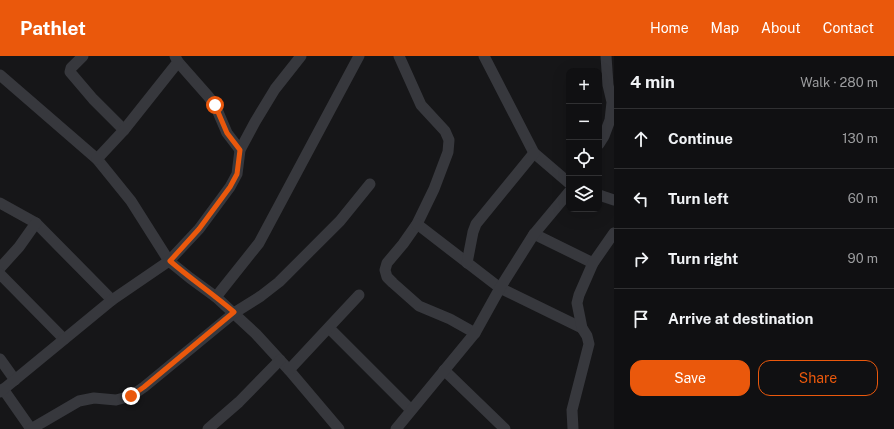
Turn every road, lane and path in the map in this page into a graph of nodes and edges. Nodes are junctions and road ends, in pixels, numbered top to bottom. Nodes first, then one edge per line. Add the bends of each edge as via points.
1 (83, 56) edge
2 (301, 56) edge
3 (359, 56) edge
4 (399, 56) edge
5 (484, 56) edge
6 (606, 56) edge
7 (176, 59) edge
8 (0, 75) edge
9 (613, 101) edge
10 (124, 130) junction
11 (602, 140) edge
12 (240, 150) junction
13 (534, 153) junction
14 (97, 159) junction
15 (566, 180) edge
16 (370, 184) dead end
17 (566, 196) edge
18 (602, 196) edge
19 (614, 200) edge
20 (0, 203) edge
21 (36, 223) junction
22 (417, 224) junction
23 (614, 233) edge
24 (534, 234) junction
25 (170, 261) junction
26 (467, 263) junction
27 (593, 263) junction
28 (0, 268) edge
29 (0, 274) edge
30 (500, 288) junction
31 (359, 295) dead end
32 (216, 297) junction
33 (112, 300) junction
34 (234, 312) junction
35 (329, 328) junction
36 (582, 328) junction
37 (475, 333) junction
38 (64, 339) junction
39 (0, 359) edge
40 (280, 360) junction
41 (289, 370) junction
42 (444, 370) junction
43 (15, 380) junction
44 (2, 390) edge
45 (411, 410) junction
46 (31, 429) edge
47 (208, 429) edge
48 (339, 429) edge
49 (396, 429) edge
50 (505, 429) edge
51 (573, 429) edge

1 - 10 street via 70,72
2 - 12 street via 275,89
3 - 32 street via 259,243
4 - 22 street via 421,105 445,131 449,140 448,152
5 - 13 street
6 - 9 street via 608,85
7 - 10 street
7 - 12 street via 215,105 227,133
8 - 14 street
9 - 11 street via 610,120
10 - 14 street
12 - 25 street via 237,174 230,187 199,229
13 - 15 street
13 - 26 street via 476,224
14 - 25 street via 131,201
16 - 34 street via 340,221 279,282
17 - 24 street
18 - 19 street
20 - 21 street
21 - 28 street
21 - 33 street
22 - 26 street
22 - 37 street via 387,263 387,277 419,306
23 - 27 street
24 - 27 street
24 - 30 street
25 - 32 street
25 - 33 street
26 - 30 street
27 - 36 street via 579,295
29 - 38 street
30 - 36 street
30 - 37 street
31 - 35 street
32 - 34 street
33 - 38 street
34 - 40 street
34 - 46 street via 131,396 116,400 94,398 79,401
35 - 41 street
35 - 45 street
36 - 51 street via 588,344 572,410
37 - 42 street
38 - 43 street
39 - 43 street
40 - 41 street
40 - 47 street
41 - 48 street
42 - 45 street
42 - 50 street
43 - 44 street
44 - 46 street
45 - 49 street

